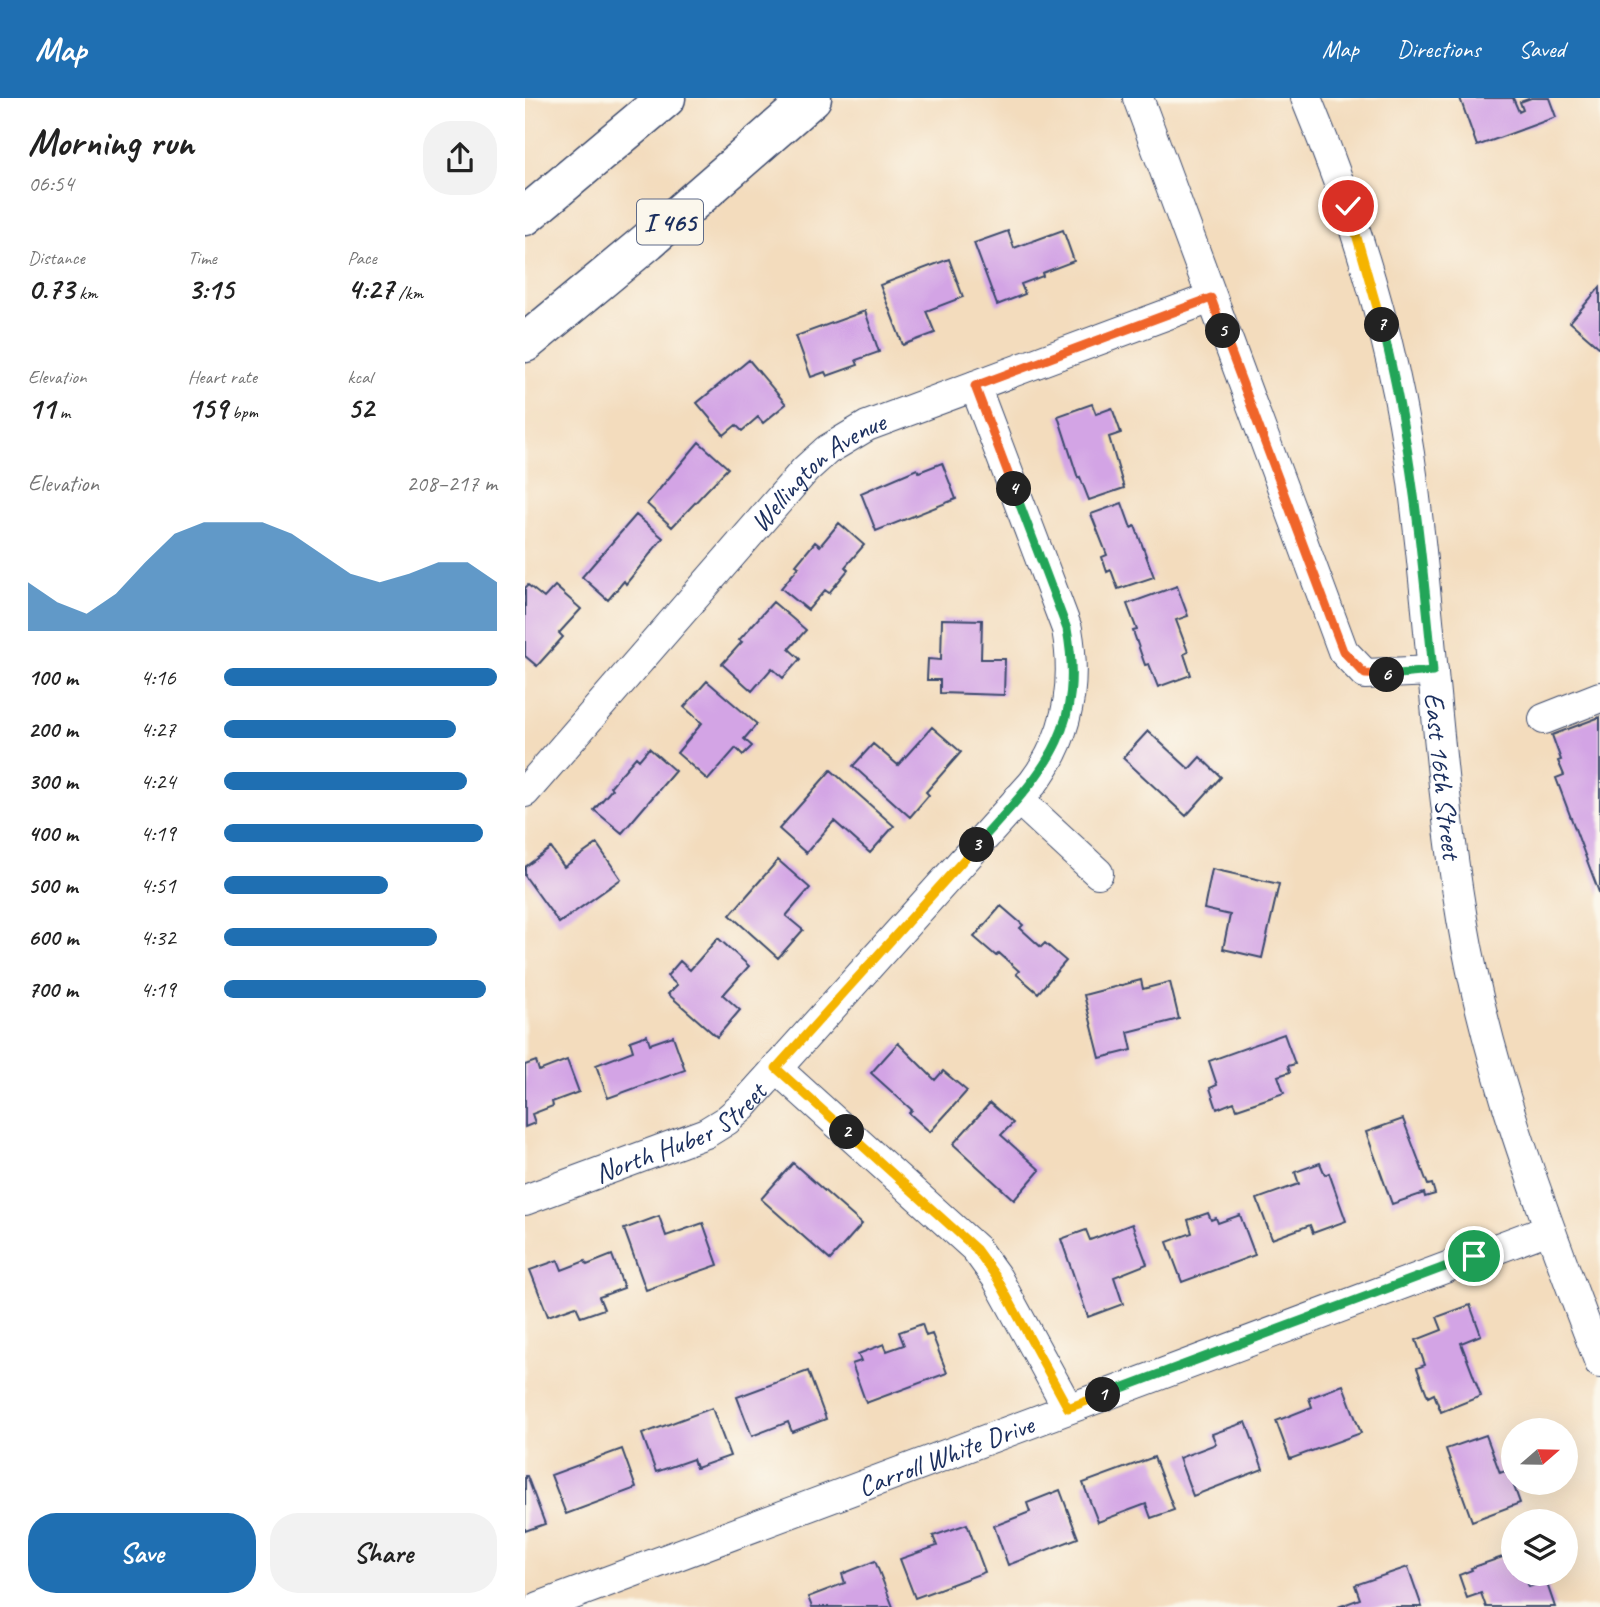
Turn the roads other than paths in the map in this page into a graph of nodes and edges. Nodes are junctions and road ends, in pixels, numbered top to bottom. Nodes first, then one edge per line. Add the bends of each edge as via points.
1 (666, 98) edge
2 (812, 98) edge
3 (1137, 98) edge
4 (1305, 98) edge
5 (525, 216) edge
6 (1211, 298) junction
7 (525, 343) edge
8 (975, 386) junction
9 (1433, 671) junction
10 (1600, 696) edge
11 (1544, 719) dead end
12 (525, 792) edge
13 (1018, 799) junction
14 (1098, 873) dead end
15 (776, 1068) junction
16 (525, 1200) edge
17 (1549, 1228) junction
18 (1600, 1363) edge
19 (1068, 1408) junction
20 (539, 1607) edge

1 - 5 highway
2 - 7 highway, I 465
3 - 6 street
4 - 9 street, East 16th Street via 1348,206 1387,345 1413,481
6 - 8 street, Wellington Avenue
6 - 9 street via 1343,651 1365,674
8 - 12 street, Wellington Avenue via 867,426 816,459
8 - 13 street, North Huber Street via 1067,629 1071,653 1070,692 1058,740 1040,773
9 - 17 street, East 16th Street via 1454,868 1479,1006
10 - 11 street
13 - 14 street
13 - 15 street, North Huber Street
15 - 16 street, North Huber Street via 742,1107 714,1129
15 - 19 street via 976,1249 997,1278
17 - 18 street, East 16th Street
17 - 19 street, Carroll White Drive
19 - 20 street, Carroll White Drive

